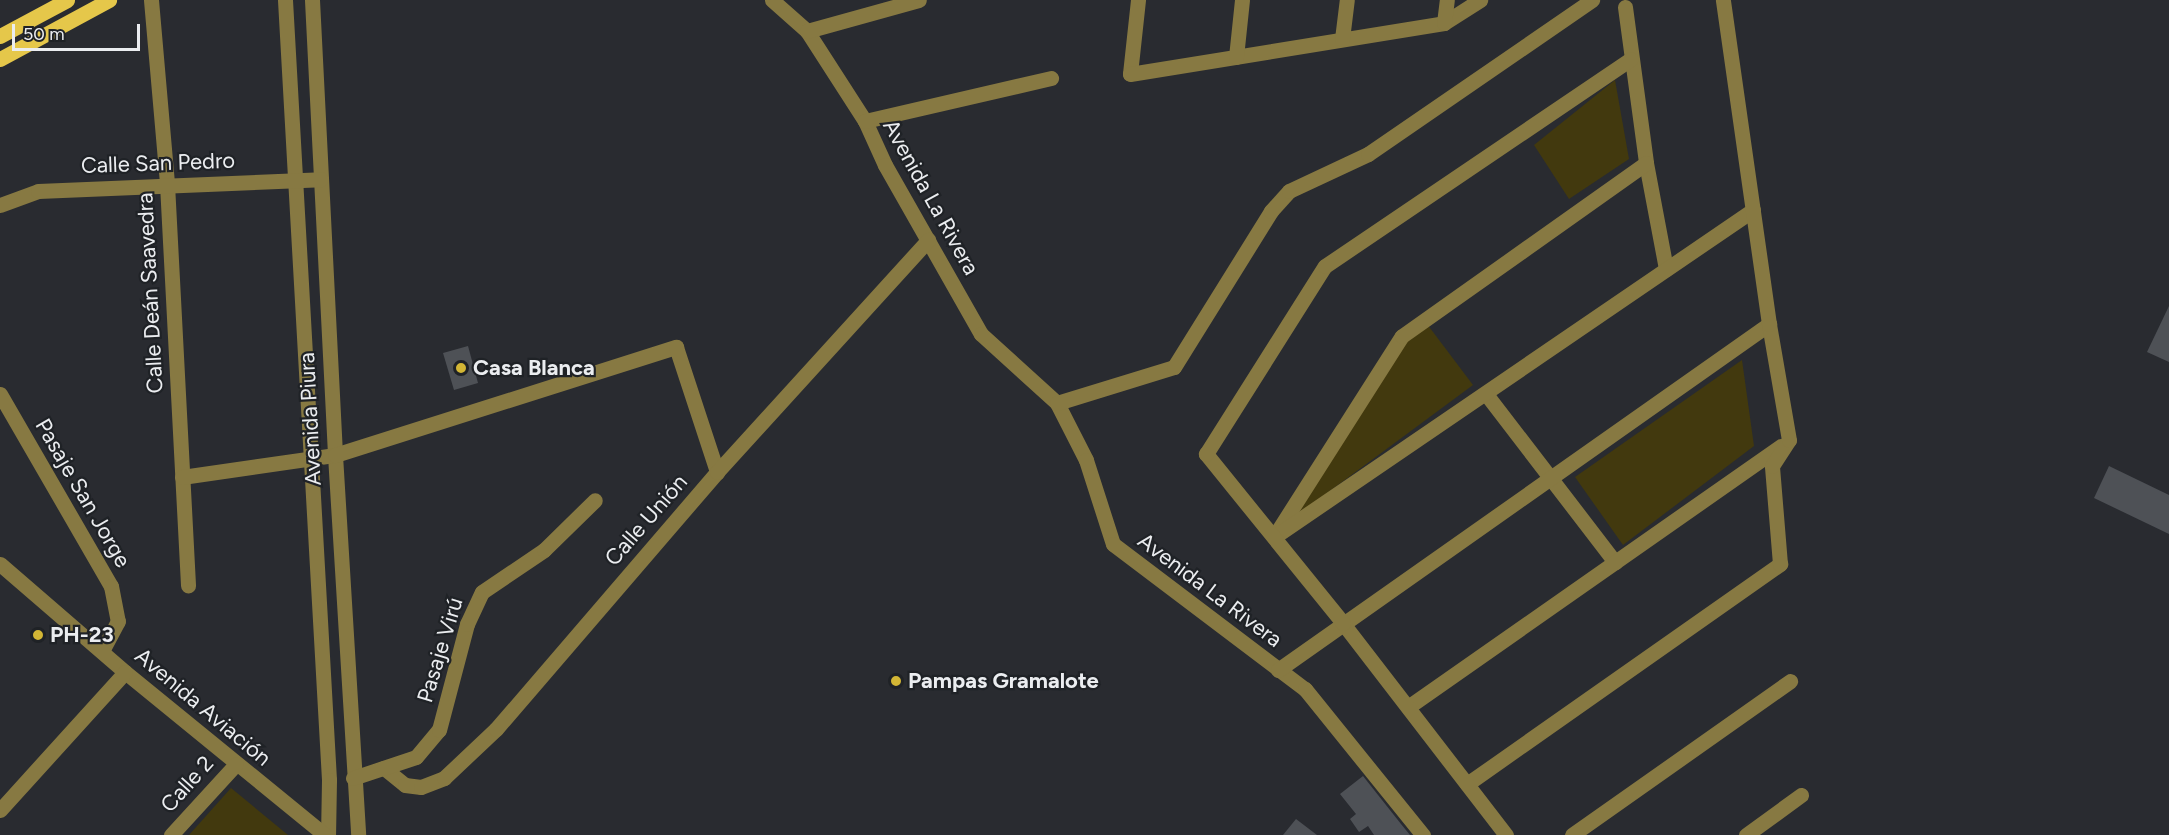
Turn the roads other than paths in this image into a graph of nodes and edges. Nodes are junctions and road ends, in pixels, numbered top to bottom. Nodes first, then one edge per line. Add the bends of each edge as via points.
1 (67, 0) edge
2 (109, 0) edge
3 (151, 0) edge
4 (285, 0) edge
5 (312, 0) edge
6 (772, 0) edge
7 (919, 0) edge
8 (1138, 0) edge
9 (1242, 0) edge
10 (1347, 0) edge
11 (1447, 0) edge
12 (1480, 0) edge
13 (1592, 0) edge
14 (1723, 0) edge
15 (1625, 7) dead end
16 (1444, 23) junction
17 (807, 31) junction
18 (0, 36) edge
19 (1342, 39) junction
20 (1236, 57) junction
21 (0, 59) edge
22 (1631, 59) junction
23 (1051, 78) dead end
24 (865, 121) junction
25 (1646, 164) junction
26 (321, 179) junction
27 (297, 180) junction
28 (167, 184) junction
29 (0, 205) edge
30 (1753, 210) junction
31 (928, 240) junction
32 (1666, 269) junction
33 (1769, 324) junction
34 (0, 394) edge
35 (1486, 394) junction
36 (1057, 403) junction
37 (1789, 440) junction
38 (334, 455) junction
39 (311, 458) junction
40 (717, 472) junction
41 (182, 477) junction
42 (1552, 480) junction
43 (595, 500) dead end
44 (1274, 537) junction
45 (1615, 562) junction
46 (0, 564) edge
47 (188, 585) dead end
48 (1342, 623) junction
49 (102, 651) junction
50 (1278, 670) junction
51 (125, 672) junction
52 (1790, 681) dead end
53 (1407, 706) junction
54 (236, 764) junction
55 (384, 768) junction
56 (353, 778) junction
57 (1467, 784) junction
58 (1801, 795) dead end
59 (0, 810) edge
60 (171, 835) edge
61 (326, 835) edge
62 (358, 835) edge
63 (1423, 835) edge
64 (1506, 835) edge
65 (1572, 835) edge
66 (1746, 835) edge

1 - 18 main road
2 - 21 main road
3 - 28 street, Calle Deán Saavedra
4 - 27 street, Avenida Piura
5 - 26 street, Avenida Piura
6 - 17 street, Avenida La Rivera
7 - 17 street
8 - 20 street via 1130,74
9 - 20 street
10 - 19 street
11 - 16 street
12 - 16 street
13 - 36 street via 1368,154 1289,191 1271,212 1174,367
14 - 30 street
15 - 22 street
16 - 19 street
17 - 24 street, Avenida La Rivera
19 - 20 street
22 - 25 street
22 - 44 street via 1325,266 1206,454
23 - 24 street
24 - 31 street, Avenida La Rivera
25 - 32 street
25 - 44 street via 1402,336
26 - 27 street, Calle San Pedro
26 - 38 street, Avenida Piura
27 - 28 street, Calle San Pedro
27 - 39 street, Avenida Piura
28 - 29 street, Calle San Pedro via 38,191
28 - 41 street, Calle Deán Saavedra
30 - 32 street
30 - 33 street
31 - 36 street, Avenida La Rivera via 981,334
31 - 40 street, Calle Unión
32 - 35 street
33 - 37 street
33 - 42 street
34 - 49 street, Pasaje San Jorge via 111,586 118,621
35 - 42 street
35 - 44 street
36 - 50 street, Avenida La Rivera via 1086,460 1113,544
37 - 45 street
37 - 57 street via 1772,466 1780,564
38 - 39 street
38 - 40 street via 676,347
38 - 56 street, Avenida Piura
39 - 41 street
39 - 61 street, Avenida Piura via 329,780
40 - 55 street, Calle Unión via 496,729 444,778 421,787 405,785
41 - 47 street, Calle Deán Saavedra
42 - 45 street
42 - 48 street
43 - 55 street, Pasaje Virú via 544,550 482,592 467,624 440,730 416,757
44 - 48 street
45 - 53 street
46 - 49 street, Avenida Aviación
48 - 50 street
48 - 53 street
49 - 51 street, Avenida Aviación
50 - 63 street, Avenida La Rivera via 1305,689
51 - 54 street, Avenida Aviación
51 - 59 street
52 - 65 street
53 - 57 street
54 - 60 street, Calle 2
54 - 61 street, Avenida Aviación
55 - 56 street, Pasaje Virú
56 - 62 street, Avenida Piura
57 - 64 street
58 - 66 street

